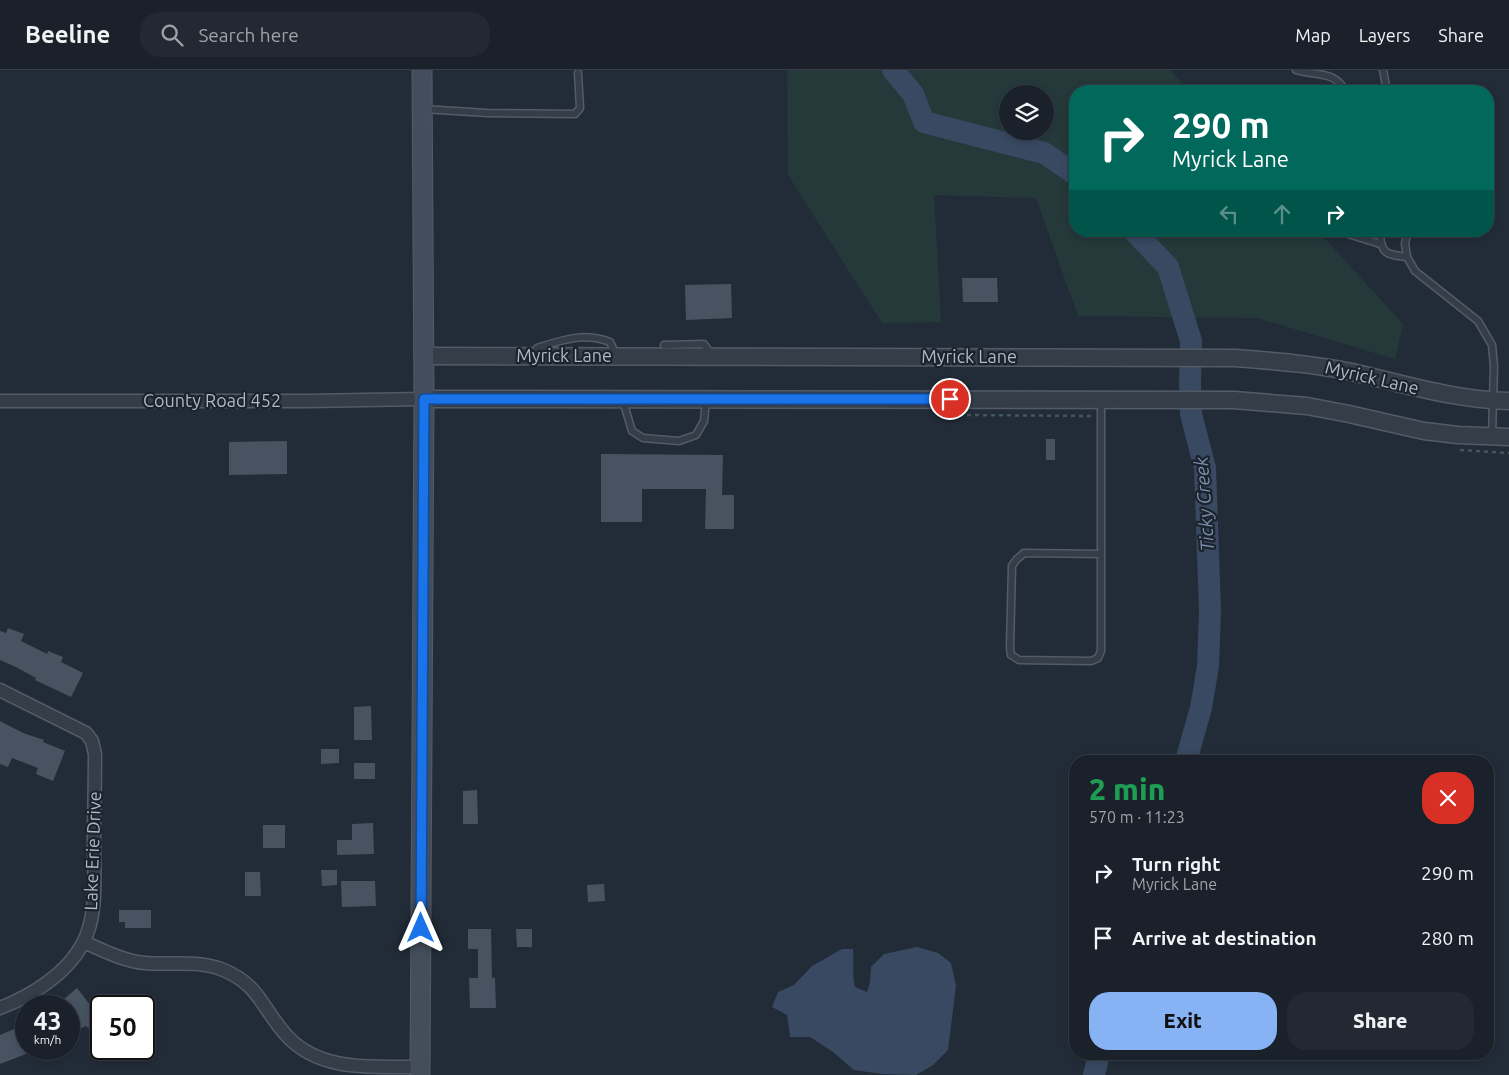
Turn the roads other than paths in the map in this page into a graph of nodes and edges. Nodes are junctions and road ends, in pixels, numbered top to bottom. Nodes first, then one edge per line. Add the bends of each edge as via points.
1 (422, 70) edge
2 (1296, 70) edge
3 (1384, 70) edge
4 (578, 73) dead end
5 (1340, 85) edge
6 (1386, 85) edge
7 (422, 108) junction
8 (1358, 237) edge
9 (1380, 237) edge
10 (1406, 237) edge
11 (1380, 244) junction
12 (1407, 257) junction
13 (664, 345) dead end
14 (424, 356) junction
15 (708, 356) junction
16 (424, 399) junction
17 (622, 399) junction
18 (706, 399) junction
19 (1101, 400) junction
20 (0, 401) edge
21 (1501, 401) edge
22 (1492, 437) junction
23 (1509, 437) edge
24 (1101, 554) junction
25 (0, 690) edge
26 (84, 942) junction
27 (0, 1008) edge
28 (420, 1071) edge

1 - 7 main road
2 - 5 lane via 1321,73 1334,78
3 - 6 lane
4 - 7 lane via 580,108 574,114
7 - 14 main road
8 - 11 lane
9 - 11 lane
10 - 12 lane
11 - 12 lane via 1386,252
12 - 21 lane via 1414,271 1478,321 1492,344
13 - 15 lane via 704,344
14 - 15 street, Myrick Lane
14 - 16 main road
15 - 21 street, Myrick Lane via 1235,358 1309,364 1441,394
16 - 17 street
16 - 20 street, County Road 452
16 - 28 main road
17 - 18 street
17 - 18 lane via 632,431 643,438 679,441 696,435 704,421
18 - 19 street
19 - 22 street via 1234,400 1307,406 1424,431
19 - 24 lane
21 - 22 lane
22 - 23 street
24 - 24 lane via 1101,651 1098,658 1091,661 1019,660 1011,655 1012,566 1016,560 1024,553
25 - 26 street, Lake Erie Drive via 86,733 92,741 95,754 94,892
26 - 27 street, Lake Erie Drive via 66,966 46,983
26 - 28 street via 132,961 184,963 221,969 253,988 287,1036 320,1058 337,1064

